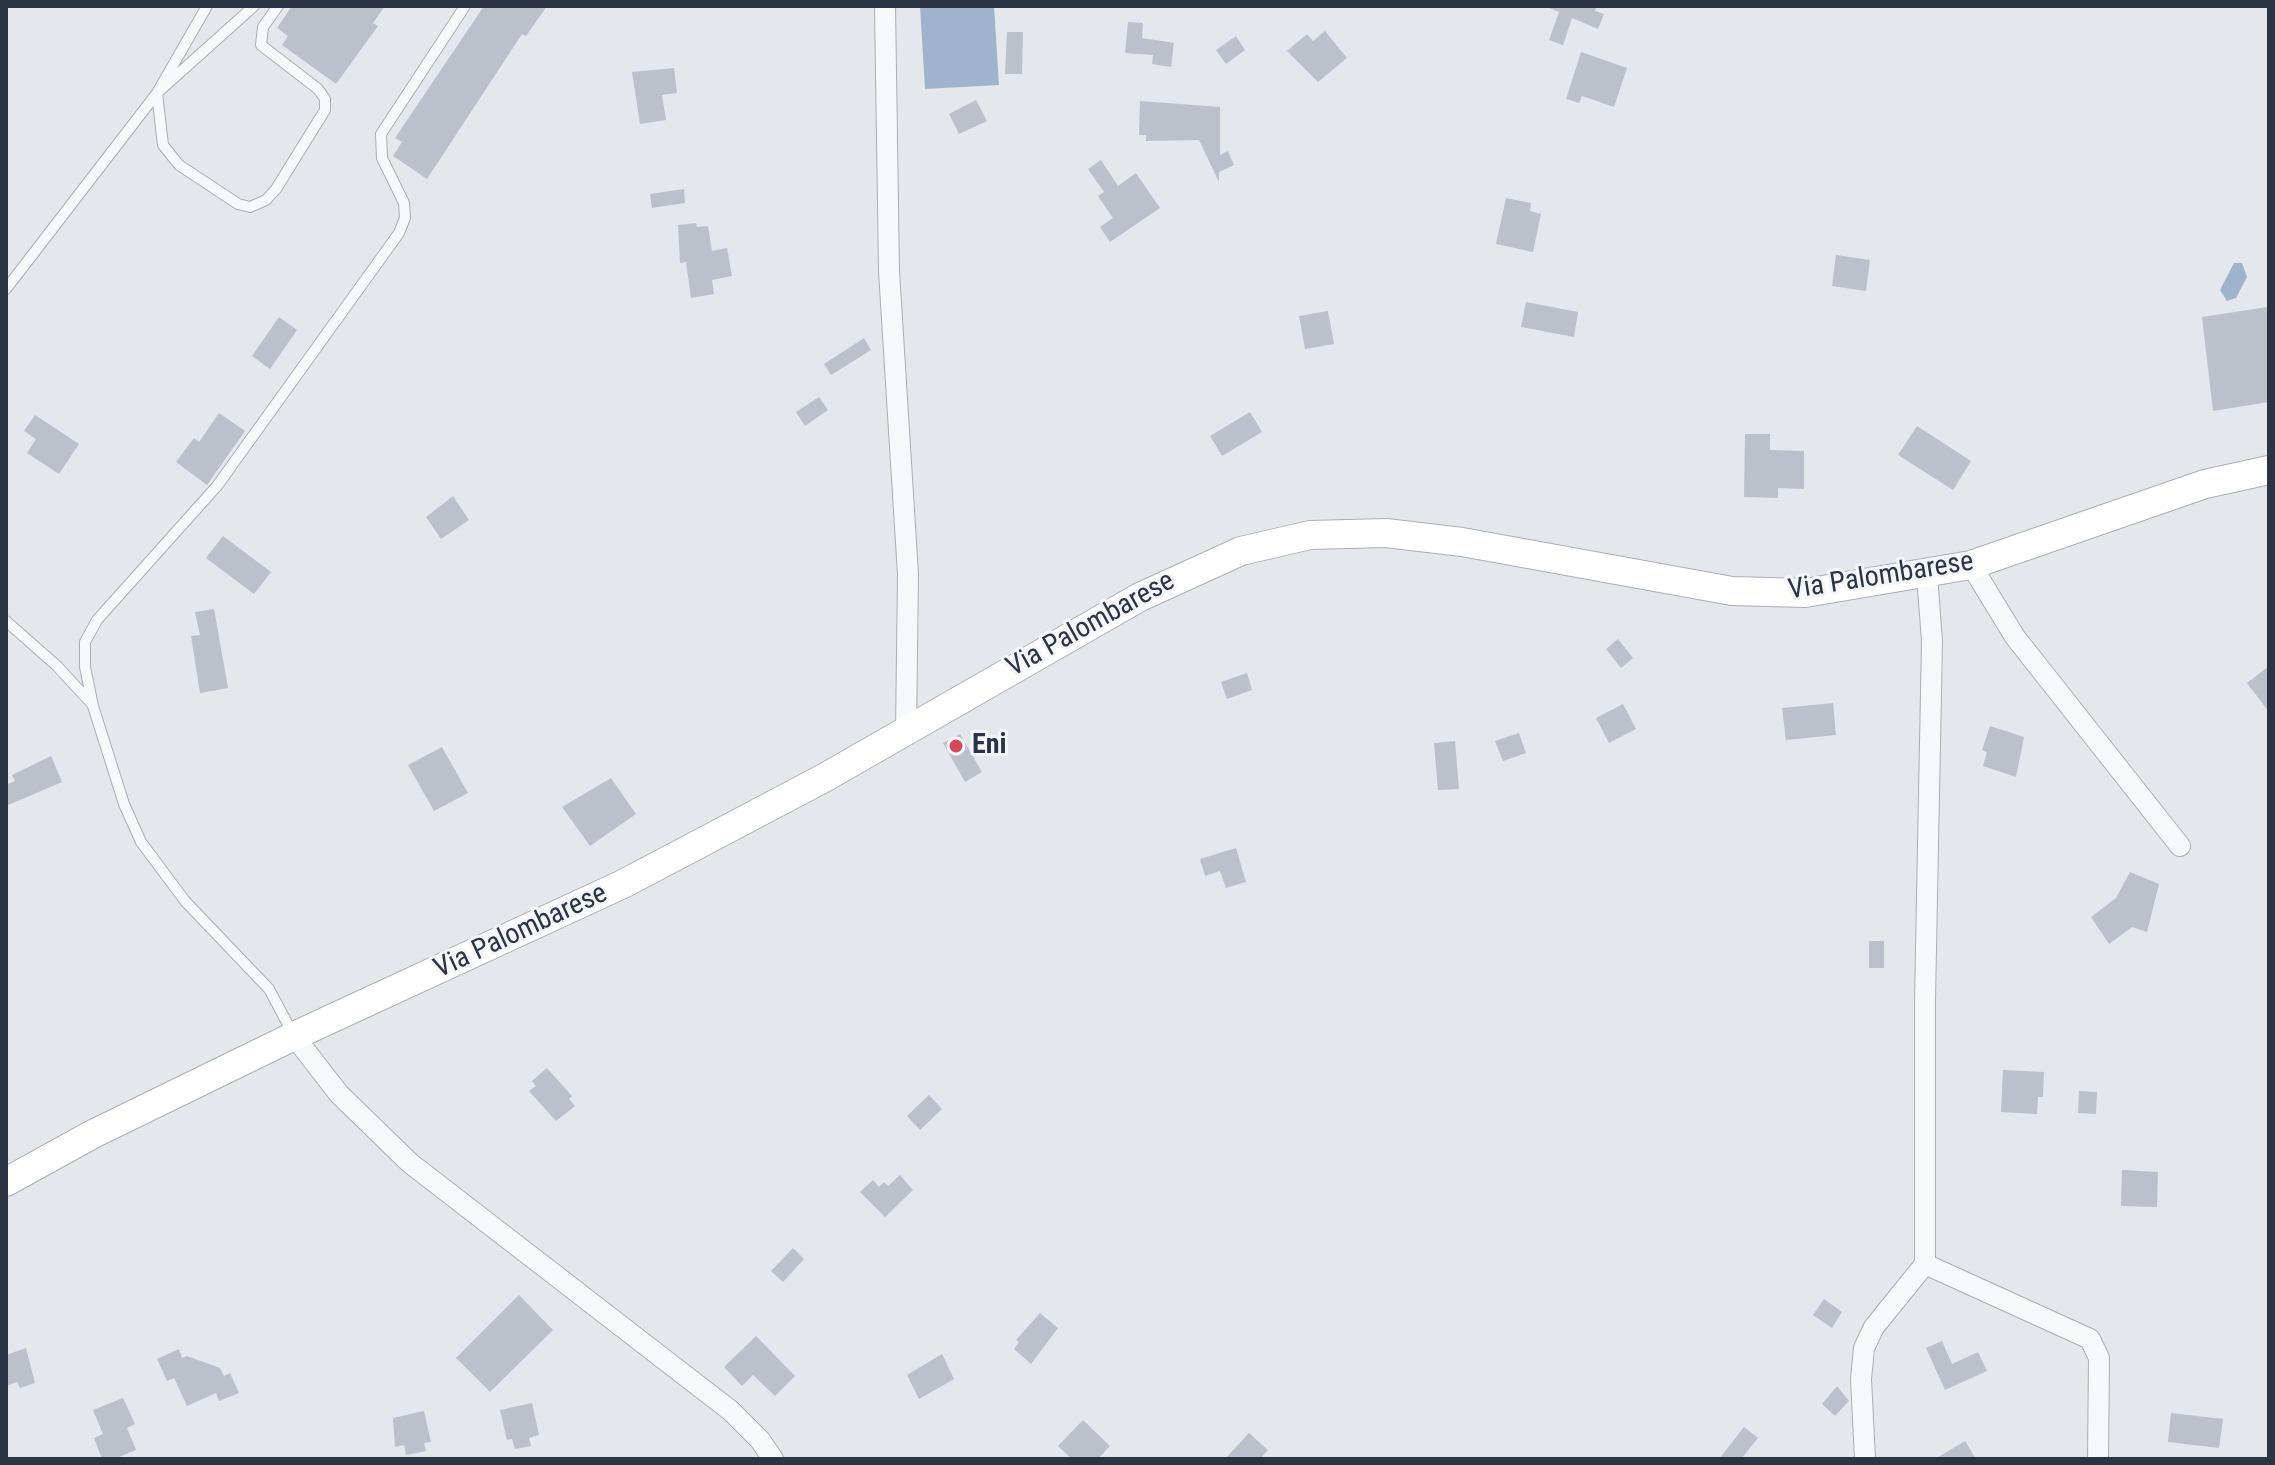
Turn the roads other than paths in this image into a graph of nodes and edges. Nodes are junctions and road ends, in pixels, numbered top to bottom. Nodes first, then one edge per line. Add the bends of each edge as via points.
1 (207, 6) edge
2 (254, 6) edge
3 (278, 6) edge
4 (465, 6) edge
5 (885, 6) edge
6 (157, 93) junction
7 (6, 289) edge
8 (2269, 470) edge
9 (1971, 565) junction
10 (1927, 575) junction
11 (6, 621) edge
12 (93, 706) junction
13 (906, 732) junction
14 (2180, 846) dead end
15 (294, 1036) junction
16 (6, 1182) edge
17 (1925, 1264) junction
18 (773, 1459) edge
19 (1865, 1459) edge
20 (2098, 1459) edge

1 - 6 lane
2 - 6 lane
3 - 6 lane via 263,27 261,45 318,89 325,110 266,200 255,206 238,204 173,160 163,145
4 - 12 lane via 381,134 382,158 404,203 399,233 217,486 91,627 84,658
5 - 13 street via 888,257 908,574
6 - 7 lane
8 - 9 main road, Via Palombarese via 2205,484
9 - 10 main road, Via Palombarese
9 - 14 street via 2015,637
10 - 13 main road, Via Palombarese via 1805,593 1753,593 1424,536 1350,532 1293,537 1223,557 1175,578
10 - 17 street via 1932,641
11 - 12 lane
12 - 15 lane via 141,842 185,901 269,989
13 - 15 main road, Via Palombarese via 585,903
15 - 16 main road, Via Palombarese
15 - 18 street via 339,1094 410,1163 739,1417
17 - 19 street via 1874,1327 1864,1348
17 - 20 street via 2090,1339 2099,1358

